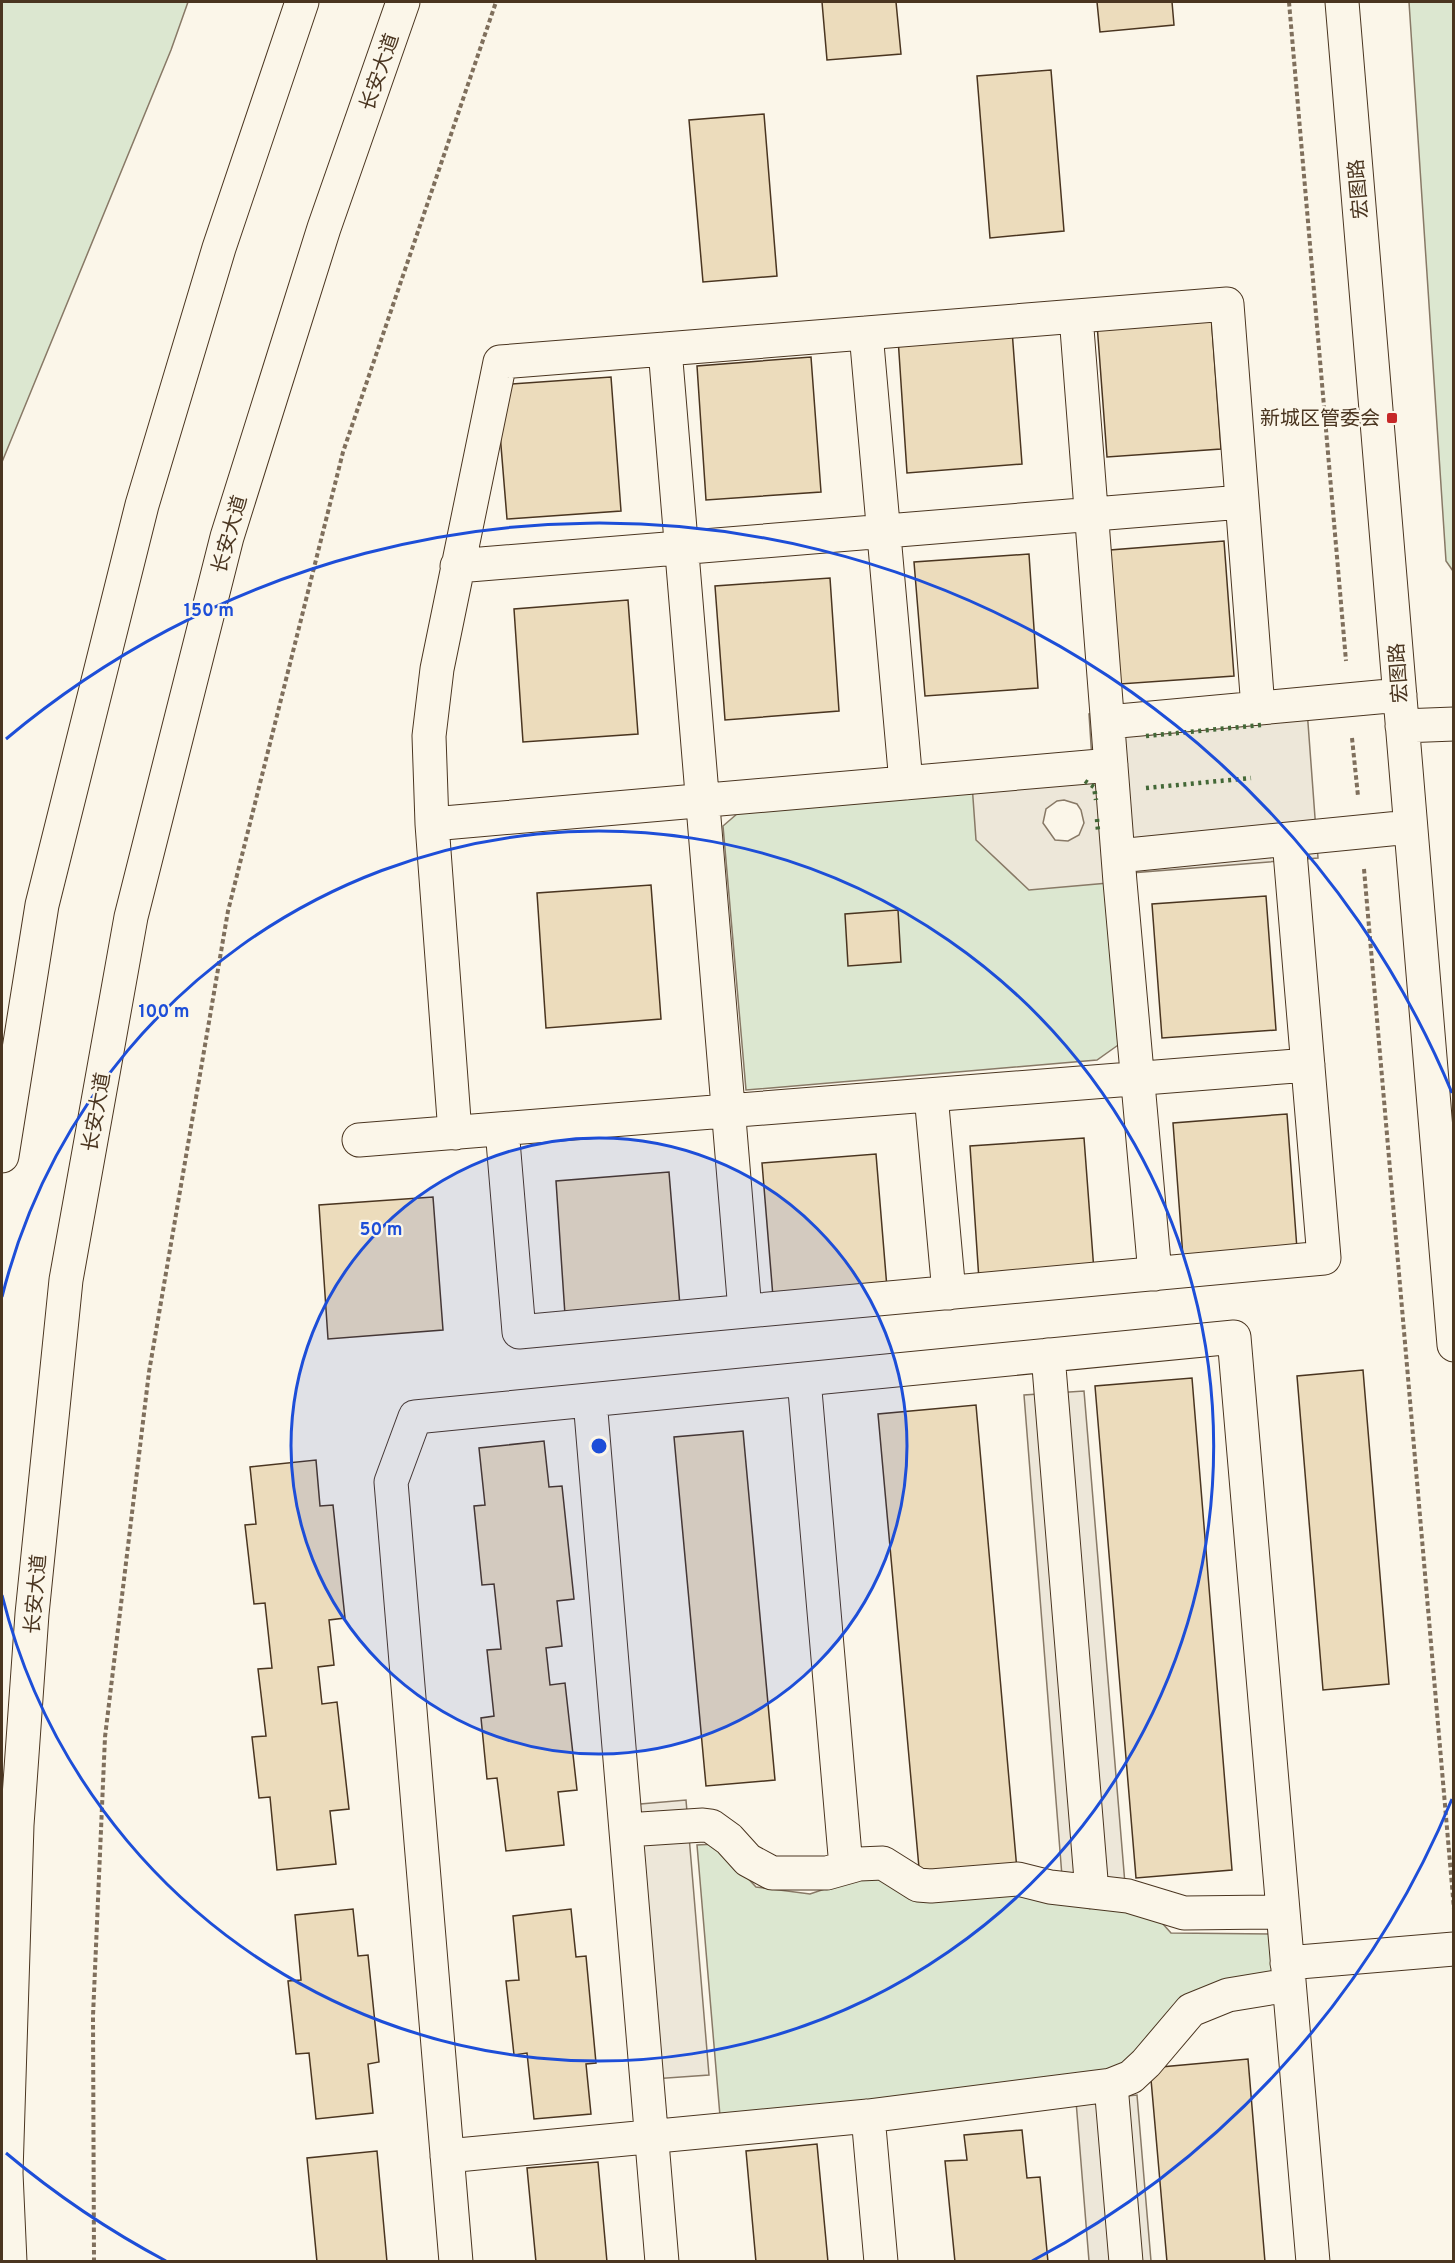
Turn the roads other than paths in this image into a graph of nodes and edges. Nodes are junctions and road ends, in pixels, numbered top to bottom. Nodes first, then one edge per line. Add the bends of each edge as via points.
1 (302, 2) edge
2 (404, 2) edge
3 (1342, 2) edge
4 (1076, 316) junction
5 (866, 333) junction
6 (665, 349) junction
7 (1242, 502) junction
8 (1092, 514) junction
9 (884, 531) junction
10 (681, 547) junction
11 (457, 566) junction
12 (1258, 708) junction
13 (1401, 711) junction
14 (1108, 722) junction
15 (1454, 724) edge
16 (1111, 765) junction
17 (906, 783) junction
18 (702, 800) junction
19 (432, 824) junction
20 (1410, 827) junction
21 (1289, 840) junction
22 (1118, 856) junction
23 (1308, 1065) junction
24 (1138, 1079) junction
25 (931, 1095) junction
26 (728, 1111) junction
27 (502, 1129) junction
28 (455, 1133) junction
29 (360, 1140) dead end
30 (2, 1156) edge
31 (1155, 1274) junction
32 (949, 1293) junction
33 (745, 1311) junction
34 (1454, 1345) edge
35 (1048, 1355) junction
36 (804, 1379) junction
37 (590, 1400) junction
38 (626, 1830) junction
39 (846, 1868) junction
40 (1092, 1892) junction
41 (1282, 1912) junction
42 (1454, 1949) edge
43 (1288, 1974) junction
44 (1111, 2085) junction
45 (868, 2116) junction
46 (651, 2134) junction
47 (447, 2156) junction
48 (10, 2262) edge
49 (456, 2262) edge
50 (662, 2262) edge
51 (881, 2262) edge
52 (1126, 2262) edge
53 (1313, 2262) edge

1 - 30 main road via 219,248 142,505 42,905
2 - 48 main road, 长安大道 via 324,228 227,537 131,917 66,1280 32,1614 17,1825 6,2173
3 - 13 main road, 宏图路
4 - 5 main road
4 - 7 main road via 1227,304
4 - 8 main road
5 - 6 main road
5 - 9 main road
6 - 10 main road
6 - 11 main road via 500,362
7 - 8 main road
7 - 12 main road
8 - 9 main road
8 - 14 main road
9 - 10 main road
9 - 17 main road
10 - 11 main road
10 - 18 main road
11 - 19 main road via 429,736
12 - 13 main road via 1349,700
12 - 14 main road
13 - 15 main road
13 - 20 main road, 宏图路
14 - 16 main road
16 - 17 main road
16 - 22 main road
17 - 18 main road
18 - 19 main road
18 - 26 main road
19 - 28 main road
20 - 21 main road
20 - 34 main road, 宏图路
21 - 22 main road
21 - 23 main road
22 - 24 main road
23 - 24 main road
23 - 31 main road via 1324,1258
24 - 25 main road
24 - 31 main road
25 - 26 main road
25 - 32 main road
26 - 27 main road
26 - 33 main road
27 - 28 main road
27 - 33 main road via 519,1332
28 - 29 main road
31 - 32 main road
32 - 33 main road
35 - 36 main road
35 - 40 main road
35 - 41 main road via 1234,1337
36 - 37 main road
36 - 39 main road
37 - 38 main road
37 - 47 main road via 415,1417 392,1482
38 - 39 main road via 703,1824 729,1839 748,1860 772,1873 827,1873
38 - 46 main road
39 - 40 main road via 883,1863 918,1885 1018,1879
40 - 41 main road via 1128,1896 1184,1913
41 - 43 main road
42 - 43 main road
43 - 44 main road via 1191,2010 1146,2063 1131,2077
43 - 53 main road
44 - 45 main road
44 - 52 main road
45 - 46 main road
45 - 51 main road
46 - 47 main road
46 - 50 main road
47 - 49 main road

